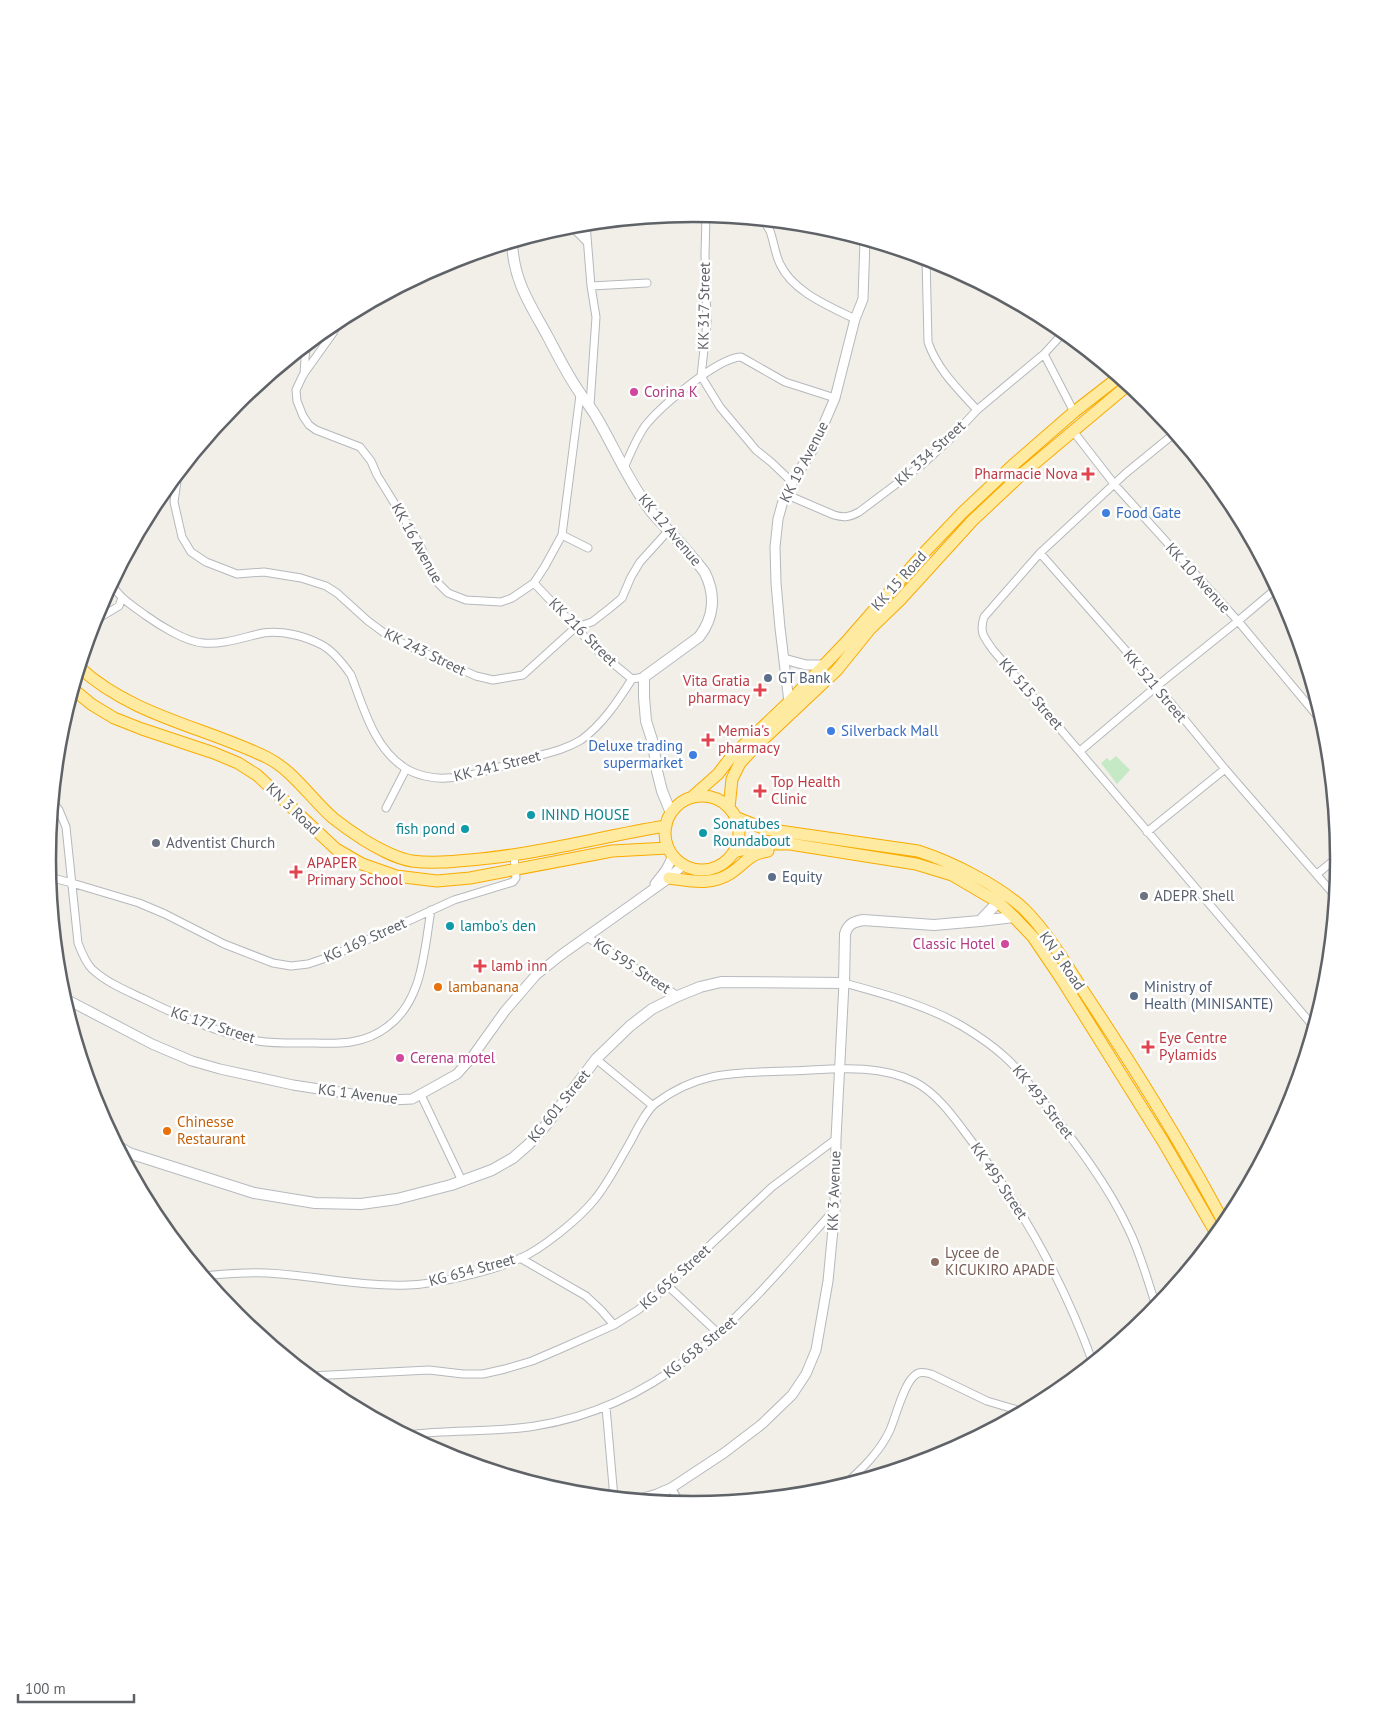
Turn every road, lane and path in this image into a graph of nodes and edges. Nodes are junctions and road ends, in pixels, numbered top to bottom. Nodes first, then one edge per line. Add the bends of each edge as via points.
1 (706, 223) edge
2 (768, 227) edge
3 (586, 232) edge
4 (578, 233) edge
5 (586, 241) junction
6 (865, 246) edge
7 (512, 249) edge
8 (926, 267) edge
9 (647, 283) dead end
10 (591, 286) junction
11 (855, 319) junction
12 (331, 336) edge
13 (1059, 338) edge
14 (305, 354) edge
15 (1044, 354) junction
16 (304, 375) junction
17 (701, 376) junction
18 (1115, 380) edge
19 (1123, 389) edge
20 (580, 395) junction
21 (835, 398) junction
22 (590, 405) junction
23 (977, 410) junction
24 (1074, 412) junction
25 (1073, 431) junction
26 (1171, 437) edge
27 (624, 468) junction
28 (792, 482) junction
29 (1115, 485) junction
30 (176, 489) edge
31 (785, 494) junction
32 (669, 530) junction
33 (562, 535) junction
34 (588, 548) dead end
35 (1040, 552) junction
36 (534, 583) junction
37 (116, 590) edge
38 (1272, 593) edge
39 (122, 598) junction
40 (106, 614) edge
41 (1238, 621) junction
42 (576, 627) junction
43 (784, 659) junction
44 (824, 664) junction
45 (85, 672) edge
46 (644, 677) junction
47 (632, 679) junction
48 (1157, 686) junction
49 (78, 694) edge
50 (789, 702) junction
51 (1313, 711) edge
52 (1080, 751) junction
53 (406, 769) junction
54 (1225, 769) junction
55 (692, 797) junction
56 (386, 808) dead end
57 (59, 810) edge
58 (732, 812) junction
59 (671, 813) junction
60 (666, 826) junction
61 (1147, 832) junction
62 (794, 841) junction
63 (671, 852) junction
64 (734, 852) junction
65 (514, 856) junction
66 (1331, 863) edge
67 (683, 865) junction
68 (516, 870) junction
69 (1317, 874) junction
70 (669, 878) junction
71 (57, 879) edge
72 (72, 883) junction
73 (1330, 889) edge
74 (648, 892) junction
75 (998, 902) junction
76 (430, 910) junction
77 (1014, 917) junction
78 (980, 922) junction
79 (587, 937) junction
80 (844, 983) junction
81 (678, 996) junction
82 (73, 1003) edge
83 (1310, 1022) edge
84 (596, 1059) junction
85 (841, 1069) junction
86 (420, 1095) junction
87 (652, 1105) junction
88 (836, 1139) junction
89 (127, 1151) edge
90 (130, 1152) junction
91 (130, 1155) edge
92 (462, 1182) junction
93 (835, 1208) junction
94 (1221, 1217) edge
95 (1213, 1228) edge
96 (520, 1258) junction
97 (210, 1275) edge
98 (667, 1285) junction
99 (1154, 1300) edge
100 (614, 1325) junction
101 (719, 1334) junction
102 (1091, 1357) edge
103 (320, 1375) edge
104 (606, 1407) junction
105 (1015, 1409) edge
106 (418, 1433) edge
107 (853, 1476) edge
108 (671, 1488) junction
109 (613, 1491) edge
110 (657, 1494) joint
111 (653, 1495) edge
112 (676, 1496) edge

1 - 17 street, KK 317 Street via 707,323
2 - 11 street via 781,267 790,280
3 - 5 street
4 - 5 street
5 - 10 street
6 - 11 street, KK 19 Avenue via 863,299
7 - 20 main road, KK 12 Avenue via 524,296
8 - 23 street, KK 334 Street via 931,352 943,372
9 - 10 street
10 - 22 street via 596,317
11 - 21 street, KK 19 Avenue
12 - 16 street, KK 16 Avenue
13 - 15 street
14 - 16 street
15 - 23 street
15 - 24 street
16 - 36 street, KK 16 Avenue via 296,390 303,416 316,430 360,447 419,542 441,588 466,600 501,602
17 - 21 street via 734,358 741,358 785,382
17 - 27 street via 654,416 644,428
17 - 28 street via 720,407 756,450
18 - 24 highway, KK 15 Road
19 - 25 highway, KK 15 Road
20 - 22 main road, KK 12 Avenue
20 - 33 street, KK 16 Avenue
21 - 28 street, KK 19 Avenue via 813,449
22 - 27 main road, KK 12 Avenue
23 - 31 street, KK 334 Street via 922,464 851,517 842,518
24 - 44 highway, KK 15 Road via 962,513
25 - 29 street, KK 10 Avenue
25 - 58 highway, KK 15 Road via 972,521 870,629 836,670 740,762 732,779
26 - 29 street
27 - 32 main road, KK 12 Avenue via 651,512
28 - 31 street, KK 19 Avenue
29 - 35 street
29 - 41 street, KK 10 Avenue
30 - 42 street, KK 243 Street via 174,502 182,537 191,552 206,562 237,574 264,572 326,586 391,638 476,676 493,680 523,675
31 - 43 street, KK 19 Avenue via 775,548
32 - 42 street, KK 243 Street via 640,562 622,598 592,622
32 - 46 main road, KK 12 Avenue via 704,572 710,587 712,612 700,637
33 - 34 street
33 - 36 street, KK 16 Avenue
35 - 48 street, KK 521 Street
35 - 52 street, KK 515 Street via 984,617 982,635
36 - 42 street, KK 216 Street
37 - 39 street, KK 241 Street
38 - 41 street
39 - 40 street via 119,606
39 - 53 street, KK 241 Street via 189,640 215,643 275,632 306,638 323,646 351,675 377,740
41 - 48 street
41 - 51 street, KK 10 Avenue
42 - 47 street, KK 216 Street via 598,651
43 - 44 street via 806,665
43 - 50 street, KK 19 Avenue
44 - 50 highway, KK 15 Road
45 - 65 highway, KN 3 Road via 133,704 268,758 333,818 384,852 411,861 442,863
46 - 47 street
46 - 59 main road via 646,721 660,785
47 - 53 street, KK 241 Street via 600,722 569,746 444,779
48 - 52 street
48 - 54 street, KK 521 Street
49 - 68 highway, KN 3 Road via 114,718 238,763 257,775 336,849 362,864 396,876 437,881
50 - 55 highway, KK 15 Road
52 - 61 street, KK 515 Street
53 - 56 street
54 - 61 street
54 - 69 street, KK 521 Street
55 - 58 highway via 718,800
55 - 59 highway
57 - 72 street, KG 177 Street via 66,827
58 - 62 highway
58 - 64 highway via 738,828
59 - 60 highway
60 - 63 highway via 665,837
60 - 65 highway, KN 3 Road
61 - 83 street, KK 515 Street
62 - 64 highway
62 - 70 highway via 779,849 749,857 719,880 706,882
62 - 75 highway, KN 3 Road via 916,864 952,875
62 - 94 highway, KN 3 Road via 918,852 991,885 1023,909 1066,962 1185,1150
63 - 67 highway
63 - 68 highway, KN 3 Road via 612,851
63 - 74 street, KG 1 Avenue via 666,870
64 - 67 highway via 716,867 703,870
65 - 68 street
66 - 69 street
67 - 70 street, KG 1 Avenue
68 - 76 street, KG 169 Street via 513,882
69 - 73 street, KK 521 Street
70 - 74 street, KG 1 Avenue
71 - 72 street, KG 169 Street
72 - 76 street, KG 169 Street via 139,903 224,944 273,963 291,966 332,956
72 - 76 street, KG 177 Street via 78,943 91,968 113,984 183,1018 272,1043 346,1044 387,1028 413,996 420,976
74 - 79 street, KG 1 Avenue
75 - 77 highway, KN 3 Road
75 - 78 main road
77 - 78 main road, KK 3 Avenue
77 - 95 highway, KN 3 Road via 1033,937 1094,1029
78 - 80 main road, KK 3 Avenue via 934,925 853,922 845,934
79 - 81 street, KG 595 Street
79 - 86 street, KG 1 Avenue via 536,976 457,1074
80 - 81 main road, KG 601 Street via 721,982
80 - 85 street, KK 3 Avenue
80 - 99 street, KK 493 Street via 923,1008 961,1025 1014,1066 1090,1163 1114,1201 1141,1260
81 - 84 main road, KG 601 Street via 652,1009
82 - 86 street, KG 1 Avenue via 152,1044 192,1062 220,1070 391,1100 412,1099
84 - 87 street
84 - 92 main road, KG 601 Street via 529,1144 492,1170
85 - 87 street, KG 654 Street via 730,1072 684,1085
85 - 88 street, KK 3 Avenue
85 - 102 street, KK 495 Street via 885,1071 916,1082 929,1091 958,1123 1030,1227 1072,1310
86 - 92 street
87 - 96 street, KG 654 Street via 595,1199 552,1238
88 - 93 street, KK 3 Avenue
88 - 98 street, KG 656 Street via 772,1187
89 - 90 main road, KG 601 Street
90 - 91 street
90 - 92 main road, KG 601 Street via 254,1193 315,1203 361,1204 397,1199
93 - 101 street, KG 658 Street via 751,1303
93 - 108 street, KK 3 Avenue via 823,1316 816,1350 806,1374 792,1394 762,1424
96 - 97 street, KG 654 Street via 484,1270 408,1285 268,1273
96 - 100 street via 586,1296
98 - 100 street, KG 656 Street
98 - 101 street
100 - 103 street, KG 656 Street via 560,1350 483,1374 428,1370
101 - 104 street, KG 658 Street via 670,1373
104 - 106 street, KG 658 Street via 536,1426
104 - 109 street
105 - 107 street via 987,1401 931,1374 917,1373 912,1377 881,1445
108 - 110 street, KK 3 Avenue
108 - 112 street
110 - 111 street, KK 3 Avenue

